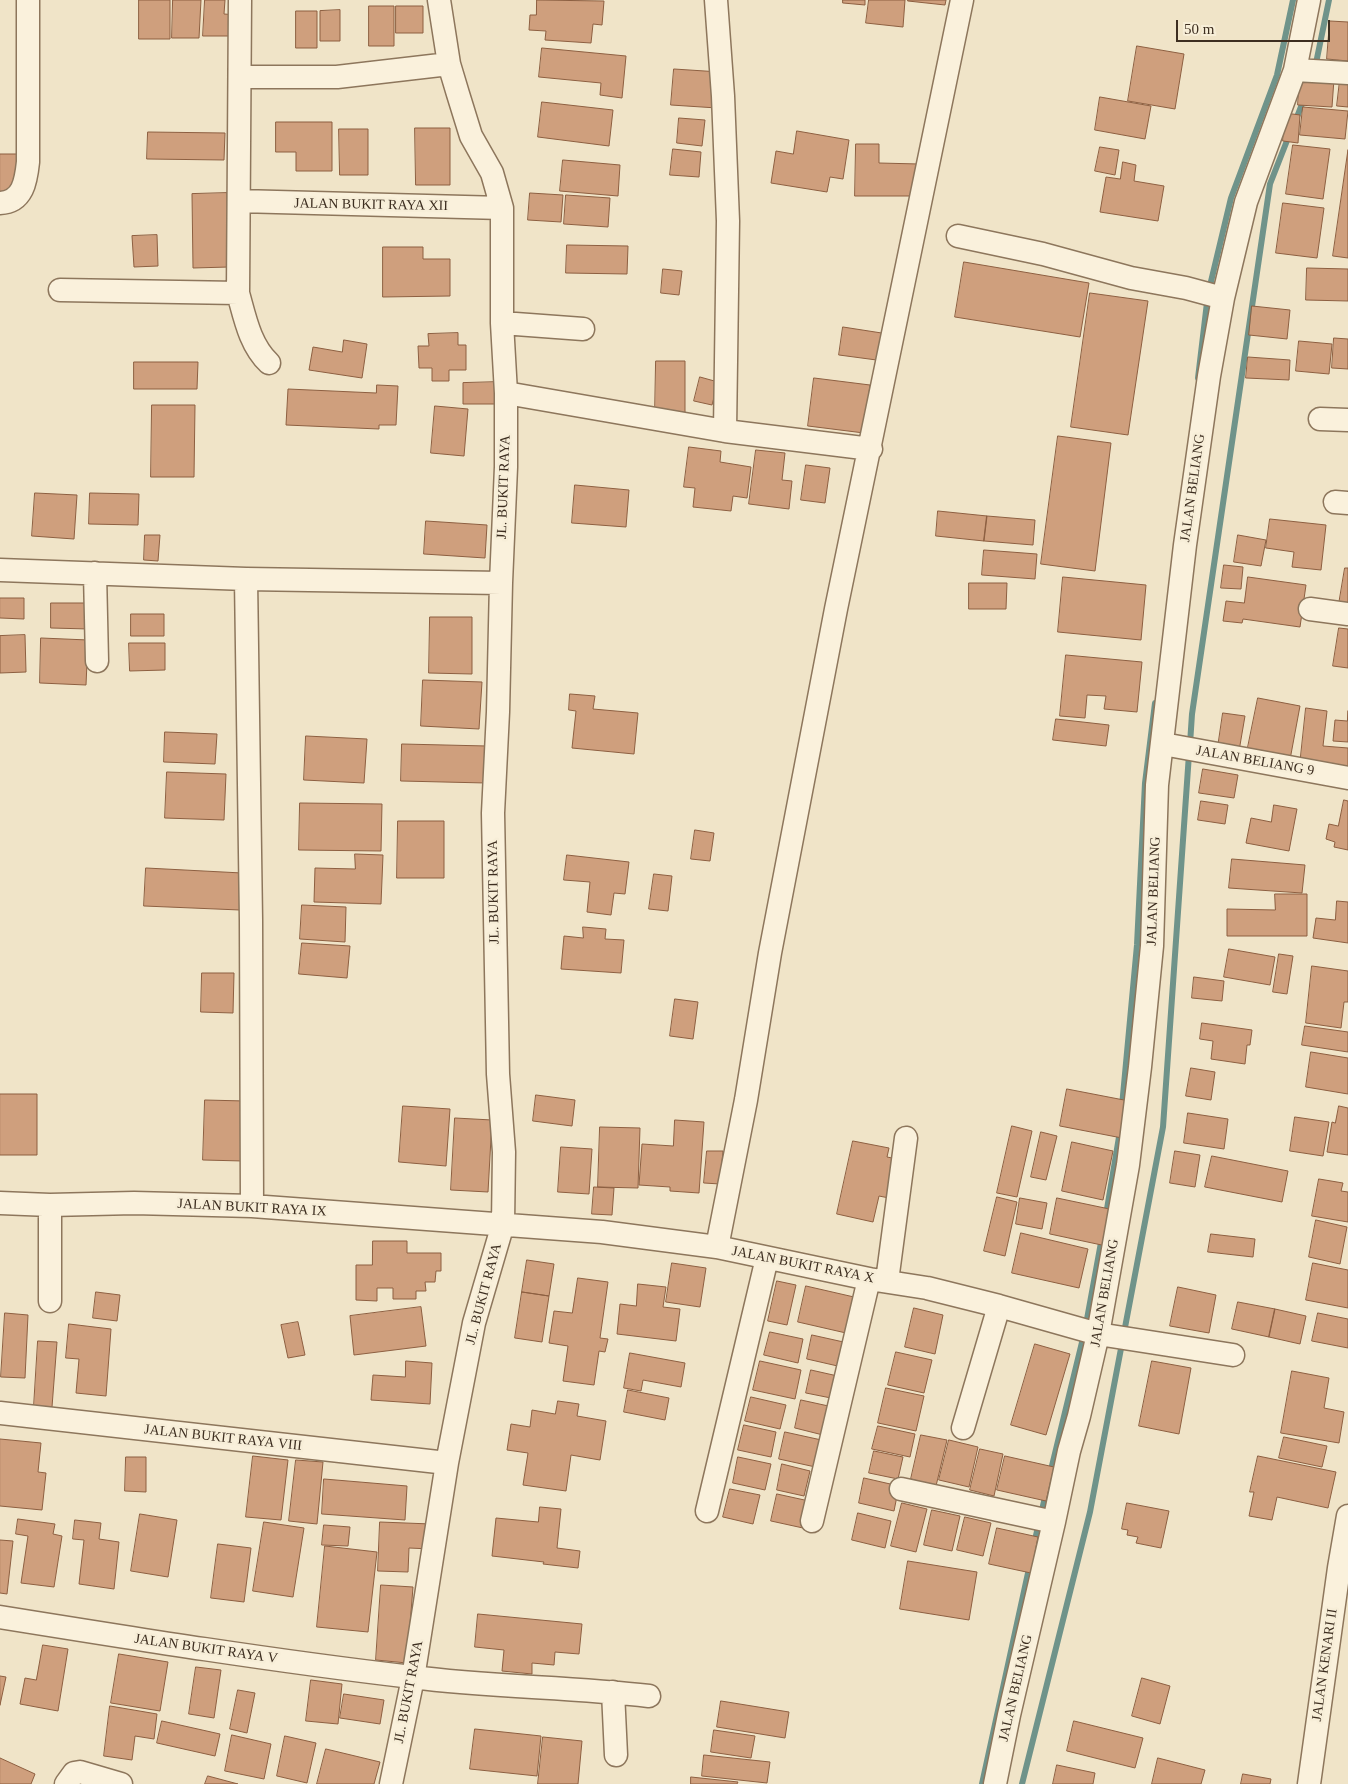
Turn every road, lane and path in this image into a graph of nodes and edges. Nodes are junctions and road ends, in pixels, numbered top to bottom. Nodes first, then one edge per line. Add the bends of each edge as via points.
1 (28, 0) edge
2 (240, 0) edge
3 (439, 0) edge
4 (716, 0) edge
5 (962, 0) edge
6 (1309, 0) edge
7 (449, 64) junction
8 (1295, 70) junction
9 (1348, 73) edge
10 (240, 77) junction
11 (239, 201) junction
12 (0, 203) edge
13 (502, 208) junction
14 (958, 236) dead end
15 (60, 290) dead end
16 (238, 293) junction
17 (1223, 298) junction
18 (502, 323) junction
19 (583, 329) dead end
20 (269, 363) dead end
21 (506, 393) junction
22 (1320, 420) dead end
23 (1348, 420) edge
24 (725, 431) junction
25 (871, 449) junction
26 (0, 570) edge
27 (95, 573) junction
28 (246, 579) junction
29 (501, 583) junction
30 (1310, 609) dead end
31 (1348, 614) edge
32 (97, 661) dead end
33 (1163, 744) junction
34 (1348, 778) edge
35 (906, 1138) dead end
36 (0, 1203) edge
37 (50, 1205) junction
38 (252, 1206) junction
39 (503, 1224) junction
40 (717, 1247) junction
41 (767, 1258) junction
42 (878, 1280) junction
43 (50, 1301) dead end
44 (999, 1306) junction
45 (1098, 1334) junction
46 (1233, 1355) dead end
47 (0, 1414) edge
48 (963, 1428) dead end
49 (447, 1463) junction
50 (901, 1489) dead end
51 (707, 1511) dead end
52 (1348, 1516) edge
53 (812, 1521) dead end
54 (1054, 1522) junction
55 (0, 1617) edge
56 (413, 1678) junction
57 (613, 1692) junction
58 (649, 1696) dead end
59 (616, 1755) dead end
60 (66, 1784) edge
61 (121, 1784) edge
62 (391, 1784) edge
63 (994, 1784) edge
64 (1309, 1784) edge

1 - 12 street via 27,179 15,199
2 - 10 street
3 - 7 street, JL. BUKIT RAYA
4 - 24 street via 728,221
5 - 25 street
6 - 8 street, JALAN BELIANG
7 - 10 street via 336,77
7 - 13 street, JL. BUKIT RAYA via 471,136 492,173
8 - 9 street
8 - 17 street, JALAN BELIANG via 1246,202
10 - 11 street
11 - 13 street, JALAN BUKIT RAYA XII
11 - 16 street
13 - 18 street, JL. BUKIT RAYA
14 - 17 street
15 - 16 street
16 - 20 street via 255,344
17 - 33 street, JALAN BELIANG via 1185,545
18 - 19 street
18 - 21 street, JL. BUKIT RAYA
21 - 24 street
21 - 29 street, JL. BUKIT RAYA
22 - 23 street
24 - 25 street
25 - 40 street via 836,609
26 - 27 street
27 - 28 street
27 - 32 street
28 - 29 street
28 - 38 street
29 - 39 street, JL. BUKIT RAYA via 494,813 498,1064 504,1152
30 - 31 street
33 - 34 street, JALAN BELIANG 9
33 - 45 street, JALAN BELIANG via 1157,785 1152,946 1140,1067 1128,1165
35 - 42 street
36 - 37 street, JALAN BUKIT RAYA IX
37 - 38 street, JALAN BUKIT RAYA IX
37 - 43 street
38 - 39 street, JALAN BUKIT RAYA IX
39 - 40 street, JALAN BUKIT RAYA X via 602,1232
39 - 49 street, JL. BUKIT RAYA via 474,1323
40 - 41 street, JALAN BUKIT RAYA X
41 - 42 street, JALAN BUKIT RAYA X
41 - 51 street
42 - 44 street, JALAN BUKIT RAYA X
42 - 53 street
44 - 45 street, JALAN BUKIT RAYA X
44 - 48 street
45 - 46 street, JALAN BUKIT RAYA X
45 - 54 street, JALAN BELIANG
47 - 49 street, JALAN BUKIT RAYA VIII
49 - 56 street, JL. BUKIT RAYA
50 - 54 street
52 - 64 street, JALAN KENARI II
54 - 63 street, JALAN BELIANG
55 - 56 street, JALAN BUKIT RAYA V
56 - 57 street, JALAN BUKIT RAYA V
56 - 62 street, JL. BUKIT RAYA
57 - 58 street, JALAN BUKIT RAYA V
57 - 59 street
60 - 61 street via 74,1773 80,1772

